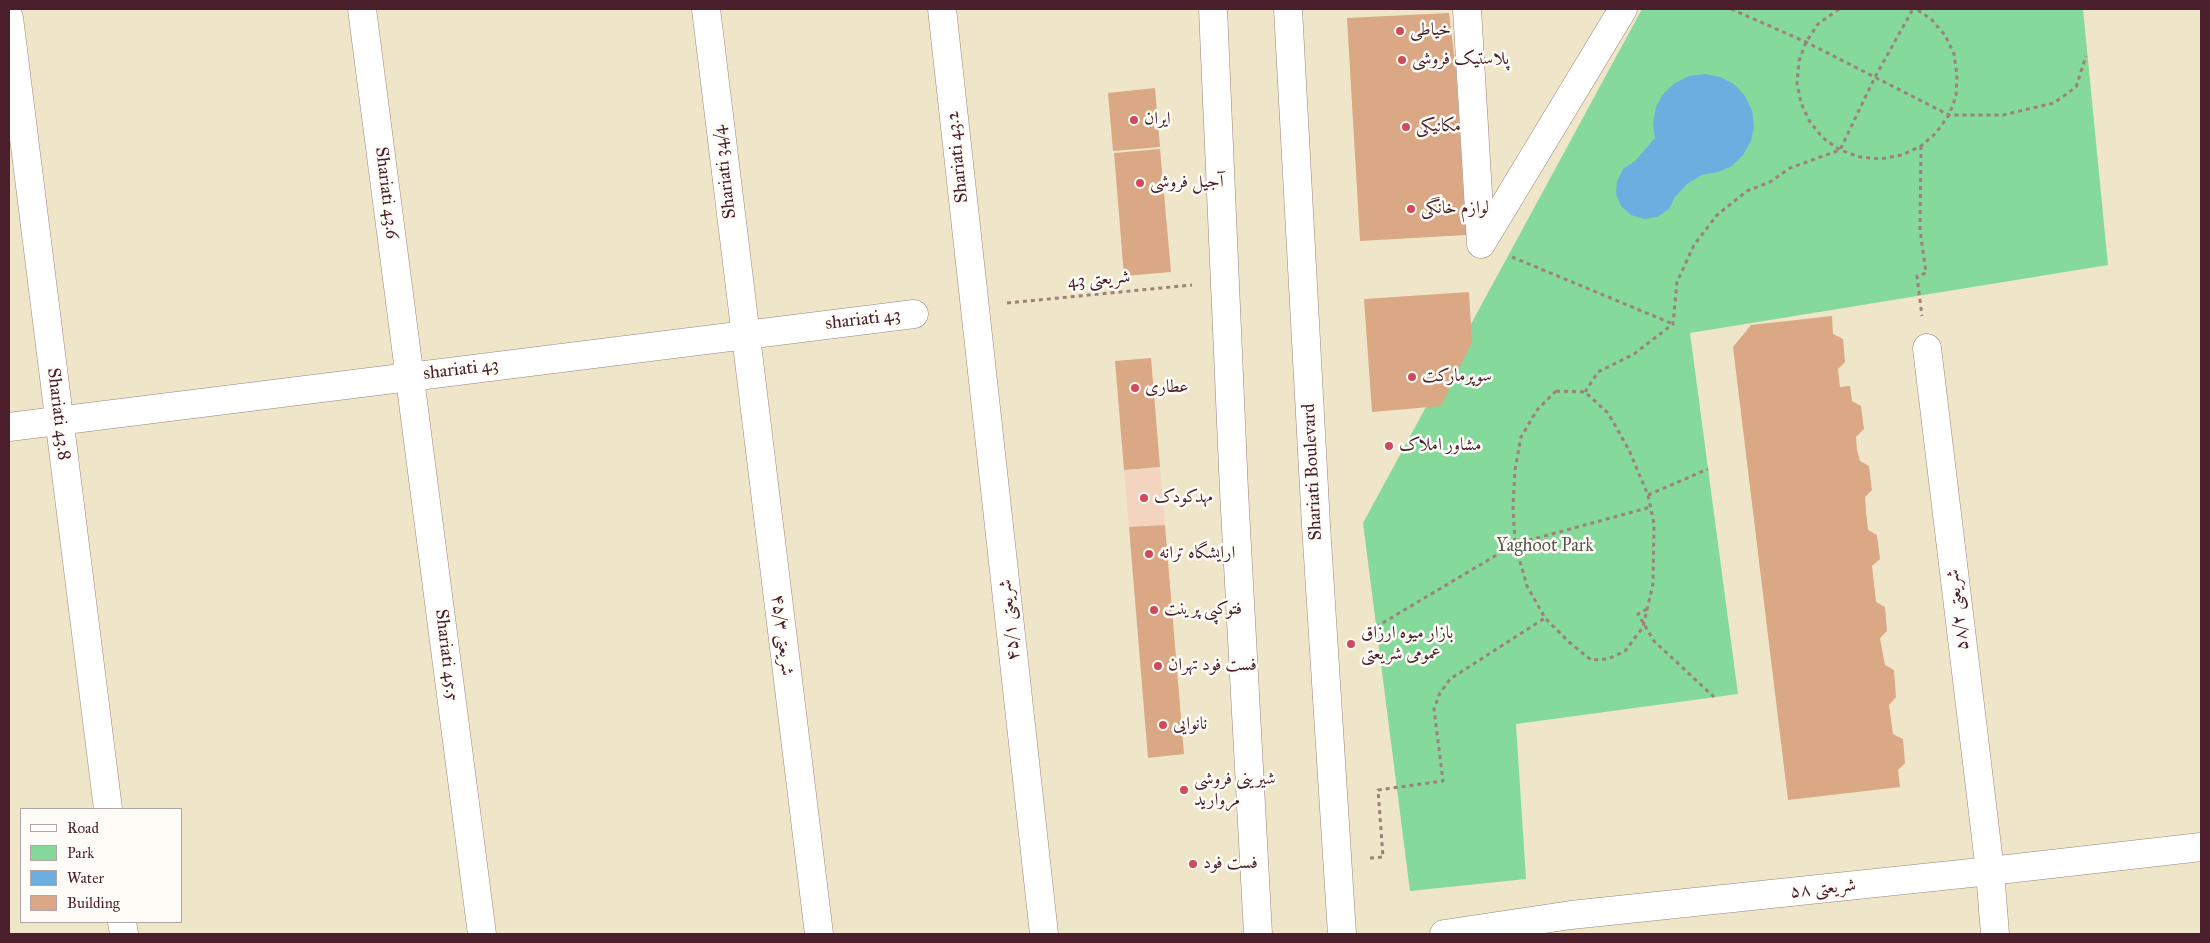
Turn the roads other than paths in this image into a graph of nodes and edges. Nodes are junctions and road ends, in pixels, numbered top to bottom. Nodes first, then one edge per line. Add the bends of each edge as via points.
1 (362, 9) edge
2 (706, 9) edge
3 (942, 9) edge
4 (1213, 9) edge
5 (1288, 9) edge
6 (1467, 9) edge
7 (1623, 9) edge
8 (9, 18) edge
9 (975, 306) joint
10 (914, 314) dead end
11 (745, 335) junction
12 (1927, 348) road end
13 (410, 377) junction
14 (59, 420) junction
15 (9, 427) edge
16 (108, 808) edge
17 (2201, 847) edge
18 (1990, 871) junction
19 (482, 934) edge
20 (819, 934) edge
21 (1044, 934) edge
22 (1258, 934) edge
23 (1342, 934) edge
24 (1444, 934) edge
25 (1995, 934) edge

1 - 13 street, Shariati 43.6
2 - 11 street, Shariati 34/4
3 - 9 street, Shariati 43.2
4 - 22 street
5 - 23 street, Shariati Boulevard
6 - 7 street via 1481,244
8 - 14 street, Shariati 43.8
9 - 21 street, شریعتی ۴۵/۱
10 - 11 street, shariati 43
11 - 13 street, shariati 43
11 - 20 street, شریعتی ۴۵/۳
12 - 18 street, شریعتی ۵۸/۲
13 - 14 street, shariati 43
13 - 19 street, Shariati 45.5
14 - 15 street, shariati 43
14 - 16 street, Shariati 43.8
17 - 18 street, شریعتی ۵۸
18 - 24 street, شریعتی ۵۸ via 1571,914
18 - 25 street, شریعتی ۵۸/۲

